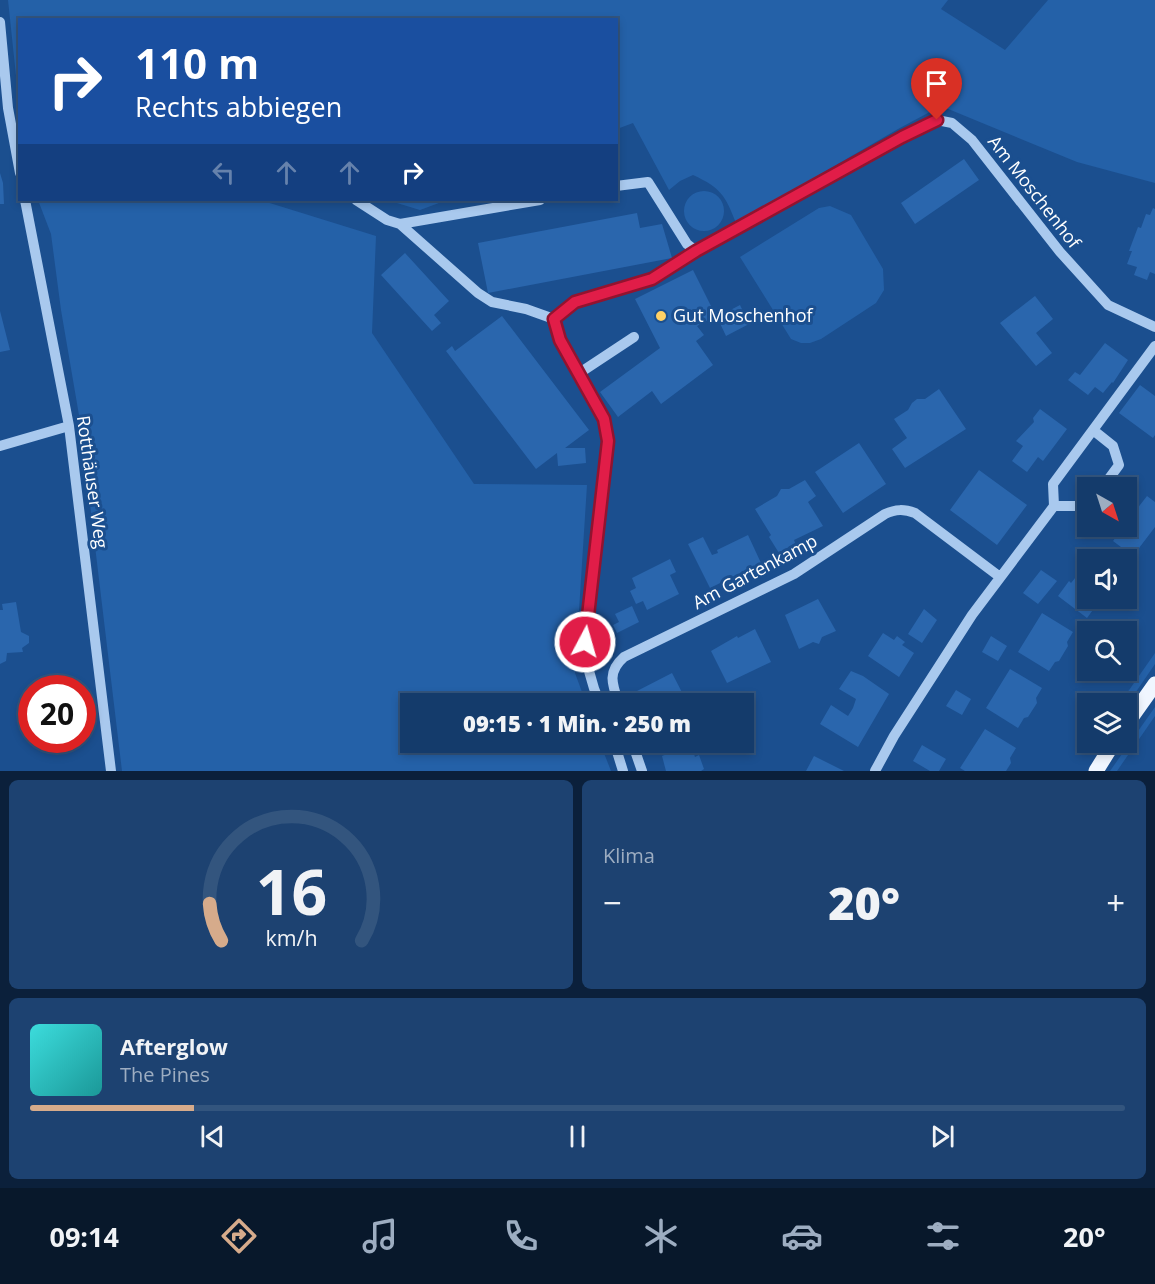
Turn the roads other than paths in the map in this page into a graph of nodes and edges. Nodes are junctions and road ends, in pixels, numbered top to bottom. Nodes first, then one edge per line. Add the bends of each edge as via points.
1 (0, 22) edge
2 (17, 153) edge
3 (618, 186) edge
4 (26, 201) edge
5 (358, 201) edge
6 (534, 201) edge
7 (400, 224) junction
8 (696, 251) junction
9 (554, 319) junction
10 (1155, 327) edge
11 (634, 337) dead end
12 (1155, 346) edge
13 (578, 374) junction
14 (69, 426) junction
15 (1093, 430) junction
16 (0, 446) edge
17 (1110, 477) edge
18 (1054, 506) junction
19 (1077, 506) edge
20 (1000, 577) junction
21 (1155, 684) edge
22 (595, 693) edge
23 (615, 693) edge
24 (1137, 709) edge
25 (617, 753) edge
26 (636, 753) edge
27 (1107, 753) edge
28 (111, 771) edge
29 (623, 771) edge
30 (642, 771) edge
31 (875, 771) edge
32 (1096, 771) edge

1 - 2 street via 8,108
3 - 8 street via 648,182 687,244
4 - 14 street, Rotthäuser Weg
5 - 7 street
6 - 7 street
7 - 9 street via 492,302
8 - 9 street, Am Moschenhof via 652,279 575,302
8 - 10 street, Am Moschenhof via 937,120 952,123 972,140 1060,252 1108,305
9 - 13 street
11 - 13 street
12 - 15 street
13 - 22 street via 604,419 608,441 585,642 585,658
14 - 16 street
14 - 28 street, Rotthäuser Weg
15 - 17 street via 1113,446 1119,465
15 - 18 street via 1053,484
18 - 19 street
18 - 20 street
20 - 23 street, Am Gartenkamp via 915,513 895,510 795,574 624,657 615,664 612,674
20 - 31 street
21 - 24 main road
25 - 29 street
26 - 30 street
27 - 32 main road

